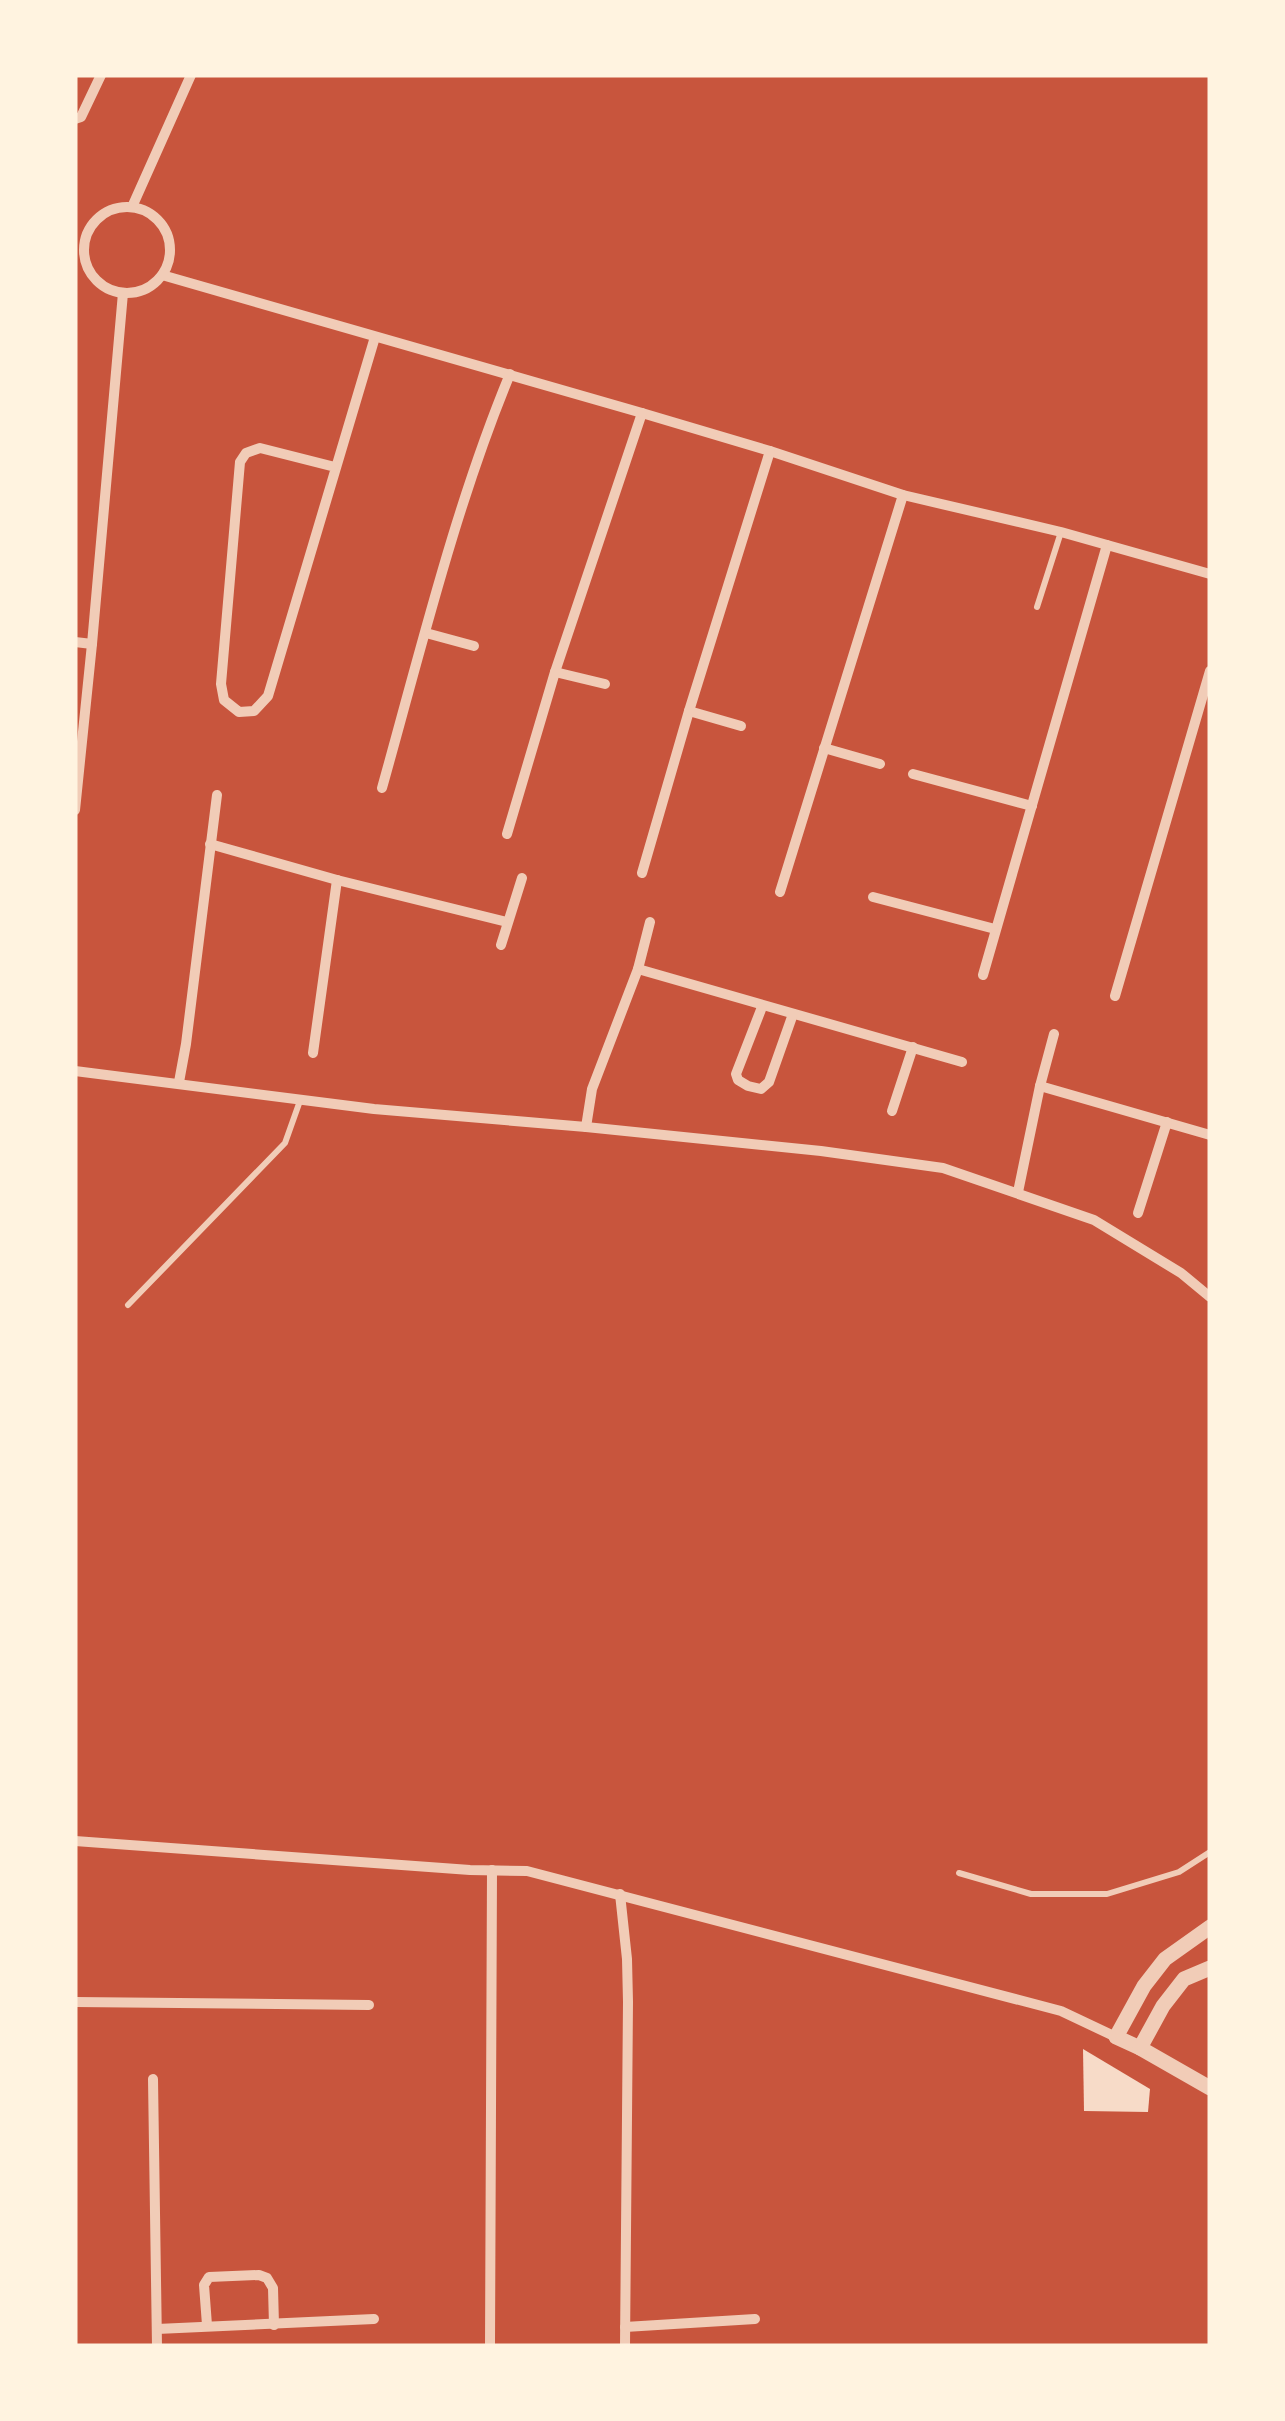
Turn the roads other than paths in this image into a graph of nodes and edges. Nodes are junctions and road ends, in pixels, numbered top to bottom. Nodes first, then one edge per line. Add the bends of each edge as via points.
1 (100, 75) edge
2 (191, 75) edge
3 (75, 119) edge
4 (132, 206) junction
5 (79, 249) edge
6 (162, 275) junction
7 (122, 293) junction
8 (376, 337) junction
9 (510, 374) junction
10 (642, 413) junction
11 (770, 451) junction
12 (335, 466) junction
13 (903, 495) junction
14 (1061, 532) junction
15 (1106, 545) junction
16 (1210, 574) edge
17 (1037, 607) dead end
18 (426, 633) junction
19 (75, 642) edge
20 (92, 644) junction
21 (474, 646) dead end
22 (1210, 670) edge
23 (556, 672) junction
24 (605, 684) dead end
25 (689, 711) junction
26 (741, 726) dead end
27 (824, 748) junction
28 (880, 764) dead end
29 (913, 774) dead end
30 (382, 788) dead end
31 (217, 795) dead end
32 (1032, 806) junction
33 (75, 810) edge
34 (507, 834) dead end
35 (210, 844) junction
36 (642, 873) dead end
37 (522, 878) dead end
38 (337, 880) junction
39 (780, 892) dead end
40 (874, 897) dead end
41 (507, 922) junction
42 (650, 922) dead end
43 (995, 929) junction
44 (501, 944) dead end
45 (638, 970) junction
46 (982, 975) dead end
47 (1114, 996) dead end
48 (762, 1006) junction
49 (792, 1014) junction
50 (1054, 1034) dead end
51 (912, 1047) junction
52 (313, 1053) dead end
53 (962, 1062) dead end
54 (75, 1071) edge
55 (179, 1082) junction
56 (1040, 1086) junction
57 (301, 1098) junction
58 (892, 1110) dead end
59 (1167, 1122) junction
60 (586, 1127) junction
61 (1210, 1135) edge
62 (1018, 1192) junction
63 (1138, 1213) dead end
64 (1210, 1297) edge
65 (128, 1304) dead end
66 (75, 1841) edge
67 (1210, 1852) edge
68 (492, 1870) junction
69 (959, 1873) dead end
70 (620, 1894) junction
71 (1210, 1926) edge
72 (1210, 1968) edge
73 (75, 2002) edge
74 (369, 2005) dead end
75 (1116, 2037) junction
76 (1140, 2048) junction
77 (153, 2079) dead end
78 (1210, 2088) edge
79 (374, 2319) dead end
80 (755, 2319) dead end
81 (207, 2325) junction
82 (274, 2325) junction
83 (625, 2327) junction
84 (157, 2329) junction
85 (156, 2346) edge
86 (490, 2346) edge
87 (625, 2346) edge

1 - 3 street
2 - 4 street
4 - 5 street via 104,213
4 - 6 street via 166,230 169,262
5 - 7 street via 93,278
6 - 7 street via 152,286
6 - 8 street
7 - 20 street
8 - 9 street
8 - 12 street
9 - 10 street
9 - 18 street
10 - 11 street
10 - 23 street
11 - 13 street
11 - 25 street
12 - 12 street via 260,448 240,462 220,684 224,700 239,712 254,710 268,696
13 - 14 street
13 - 27 street
14 - 15 street
14 - 17 lane
15 - 16 street
15 - 32 street
18 - 21 street
18 - 30 street
19 - 20 street
20 - 33 street
22 - 47 street
23 - 24 street
23 - 34 street
25 - 26 street
25 - 36 street
27 - 28 street
27 - 39 street
29 - 32 street
31 - 35 street
32 - 43 street
35 - 38 street
35 - 55 street
37 - 41 street
38 - 41 street
38 - 52 street
40 - 43 street
41 - 44 street
42 - 45 street
43 - 46 street
45 - 48 street
45 - 60 street via 592,1089
48 - 49 street
48 - 49 street via 736,1074 748,1086 761,1089 769,1082
49 - 51 street
50 - 56 street
51 - 53 street
51 - 58 street
54 - 55 street
55 - 57 street
56 - 59 street
56 - 62 street
57 - 60 street
57 - 65 lane via 285,1142
59 - 61 street
59 - 63 street
60 - 62 street via 943,1168
62 - 64 street via 1094,1220
66 - 68 street
67 - 69 lane via 1180,1872 1107,1894 1032,1894
68 - 70 street via 527,1871
68 - 86 street
70 - 75 street via 1062,2010
70 - 83 street via 628,2002
71 - 75 street via 1165,1960
72 - 76 street via 1184,1980
73 - 74 street
75 - 76 street
76 - 78 street
77 - 84 street
79 - 82 street
80 - 83 street
81 - 82 street
81 - 82 street via 209,2277 259,2275 273,2288
81 - 84 street
83 - 87 street
84 - 85 street

